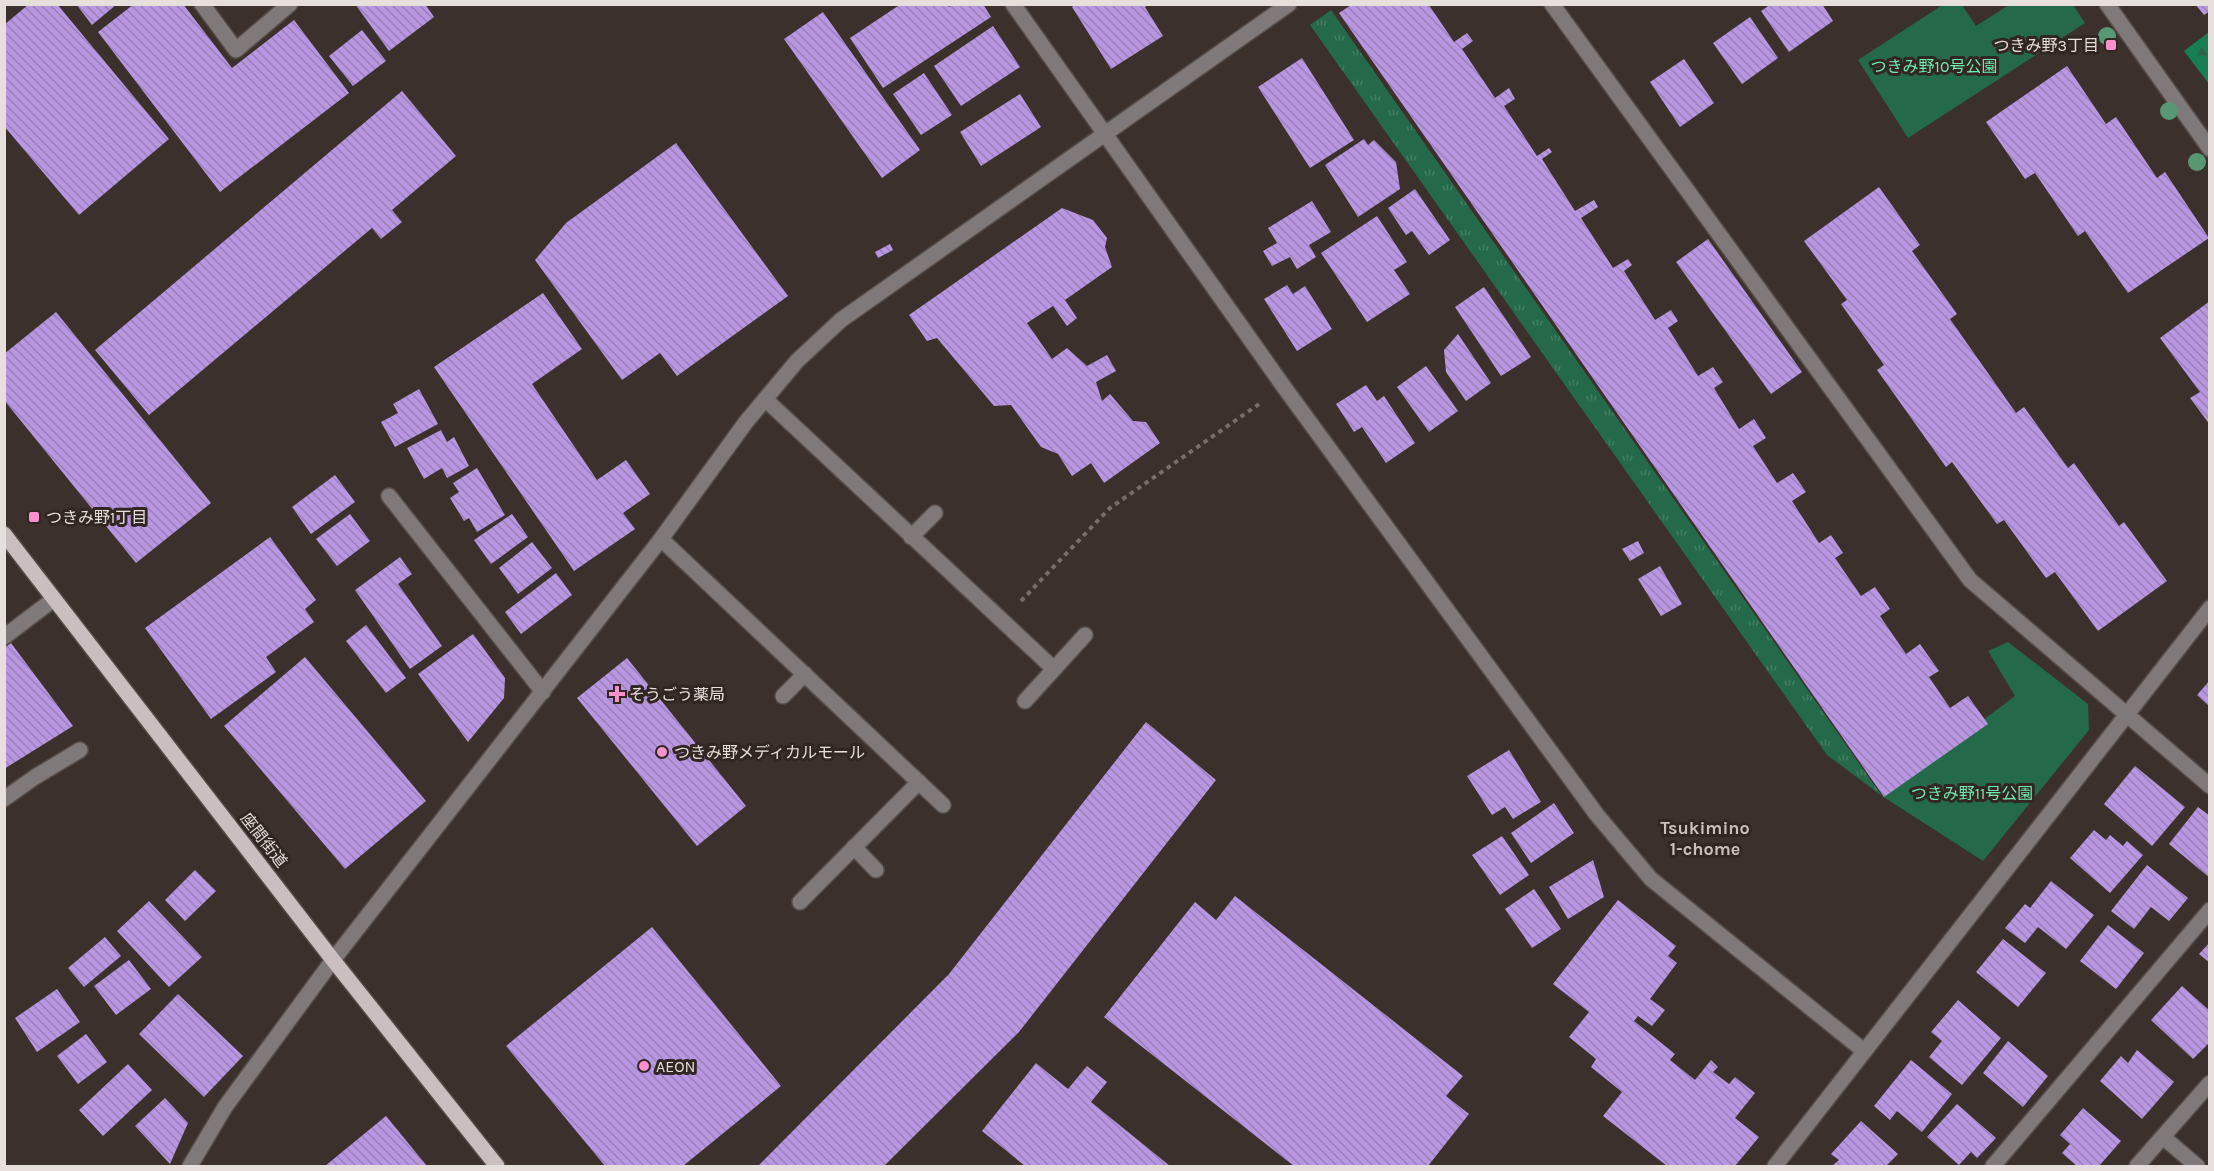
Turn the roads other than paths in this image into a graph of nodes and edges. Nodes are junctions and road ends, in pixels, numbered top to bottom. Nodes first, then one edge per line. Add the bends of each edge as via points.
1 (202, 4) edge
2 (290, 4) edge
3 (1013, 4) edge
4 (1289, 4) edge
5 (1552, 4) edge
6 (2107, 4) edge
7 (1105, 134) junction
8 (2210, 148) edge
9 (765, 399) junction
10 (390, 495) dead end
11 (935, 513) dead end
12 (4, 534) edge
13 (911, 537) junction
14 (661, 538) junction
15 (54, 599) junction
16 (2210, 608) edge
17 (1085, 635) dead end
18 (4, 637) edge
19 (1054, 669) junction
20 (805, 674) junction
21 (543, 692) junction
22 (783, 696) dead end
23 (1025, 701) dead end
24 (2127, 714) junction
25 (80, 750) dead end
26 (919, 782) junction
27 (2210, 786) edge
28 (4, 799) edge
29 (943, 805) dead end
30 (854, 848) junction
31 (876, 870) dead end
32 (800, 902) dead end
33 (2210, 910) edge
34 (333, 960) junction
35 (1864, 1051) junction
36 (2210, 1083) edge
37 (2163, 1137) junction
38 (190, 1167) edge
39 (497, 1167) edge
40 (1775, 1167) edge
41 (1993, 1167) edge
42 (2137, 1167) edge
43 (2197, 1167) edge

1 - 2 street via 236,50
3 - 7 street
4 - 7 street
5 - 24 street via 1970,580
6 - 8 street
7 - 9 street via 841,320 797,361
7 - 35 street via 1284,387 1597,815 1651,879
9 - 13 street
9 - 14 street
10 - 21 street
11 - 13 street
12 - 15 main road, 座間街道
13 - 19 street
14 - 20 street
14 - 21 street
15 - 18 street
15 - 34 main road, 座間街道
16 - 24 street
17 - 19 street
19 - 23 street
20 - 22 street
20 - 26 street
21 - 34 street
24 - 27 street
24 - 35 street
25 - 28 street
26 - 29 street
26 - 30 street
30 - 31 street
30 - 32 street
33 - 41 street
34 - 38 street via 225,1107
34 - 39 main road, 座間街道
35 - 40 street
36 - 37 street
37 - 42 street
37 - 43 street

